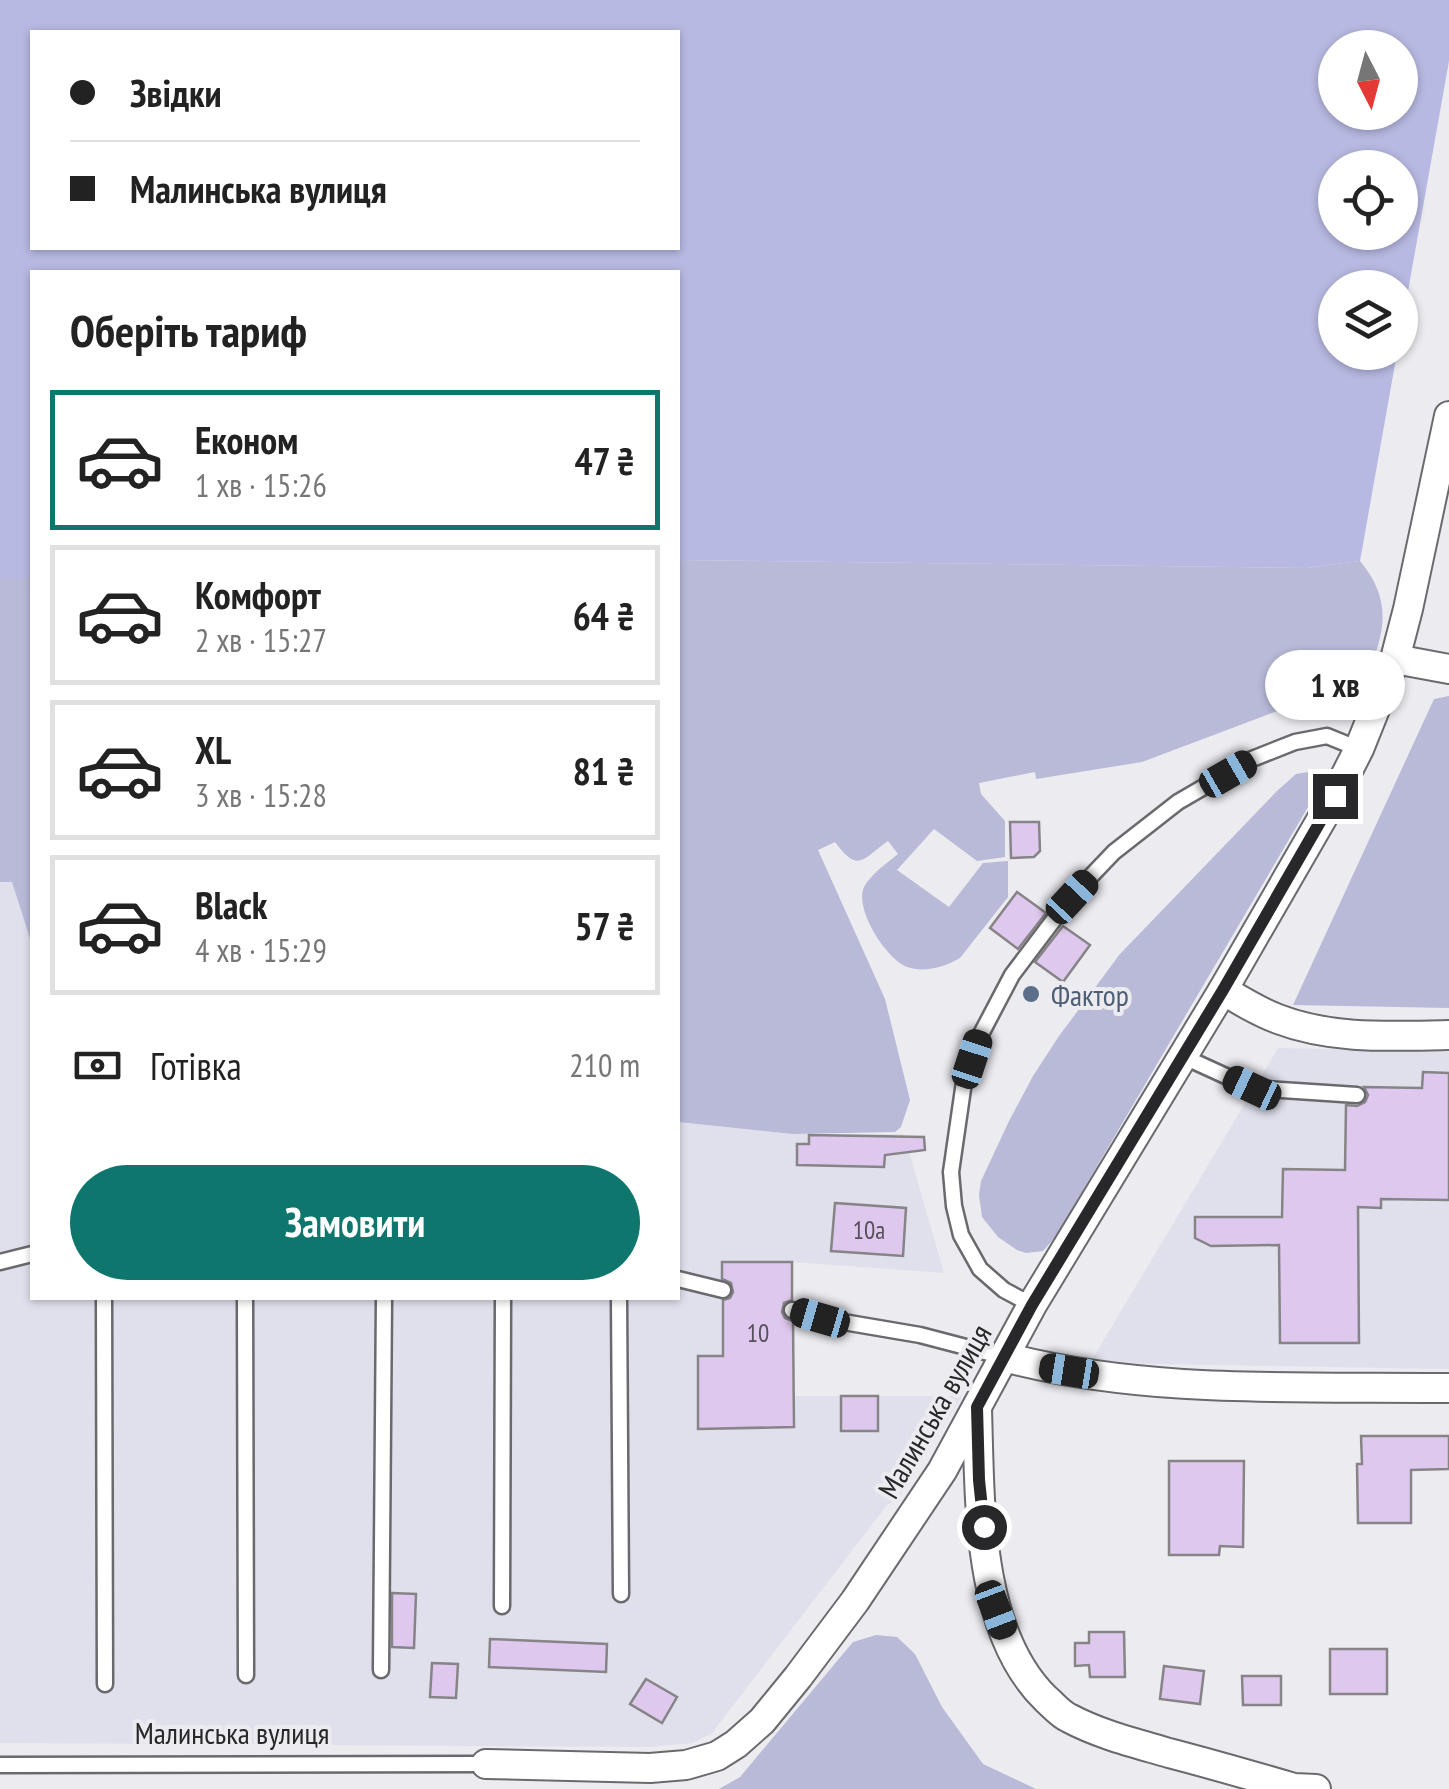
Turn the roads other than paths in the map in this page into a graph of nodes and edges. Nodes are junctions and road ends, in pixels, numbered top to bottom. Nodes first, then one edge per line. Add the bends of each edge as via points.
1 (1449, 416) edge
2 (1396, 658) junction
3 (1449, 669) edge
4 (1358, 749) junction
5 (1223, 990) junction
6 (1449, 1035) edge
7 (1182, 1056) junction
8 (1356, 1095) dead end
9 (30, 1254) edge
10 (0, 1262) edge
11 (680, 1280) edge
12 (722, 1290) dead end
13 (104, 1300) edge
14 (245, 1300) edge
15 (384, 1300) edge
16 (504, 1300) edge
17 (619, 1300) edge
18 (1032, 1305) junction
19 (792, 1310) dead end
20 (1004, 1357) junction
21 (1449, 1388) edge
22 (977, 1407) junction
23 (621, 1594) dead end
24 (502, 1606) dead end
25 (381, 1670) dead end
26 (246, 1675) dead end
27 (105, 1684) dead end
28 (0, 1765) edge
29 (482, 1777) edge
30 (1294, 1788) edge
31 (1316, 1789) edge

1 - 2 street, Малинська вулиця
2 - 3 street
2 - 4 street, Малинська вулиця
4 - 5 street, Малинська вулиця
4 - 18 lane via 1327,736 1295,742 1178,802 1114,852 1012,975 964,1082 954,1206 980,1269
5 - 6 street via 1278,1020 1316,1030
5 - 7 street, Малинська вулиця
7 - 8 lane via 1252,1088
7 - 18 street, Малинська вулиця
9 - 10 lane
11 - 12 lane
13 - 27 lane
14 - 26 lane
15 - 25 lane
16 - 24 lane
17 - 23 lane
18 - 20 street, Малинська вулиця
19 - 20 lane
20 - 21 street via 1184,1385
20 - 22 street, Малинська вулиця
22 - 29 street, Малинська вулиця via 855,1600 786,1692 736,1744 686,1765
22 - 30 street via 989,1575 1014,1658 1032,1685 1064,1716 1118,1740
28 - 29 lane, Малинська вулиця
30 - 31 street

